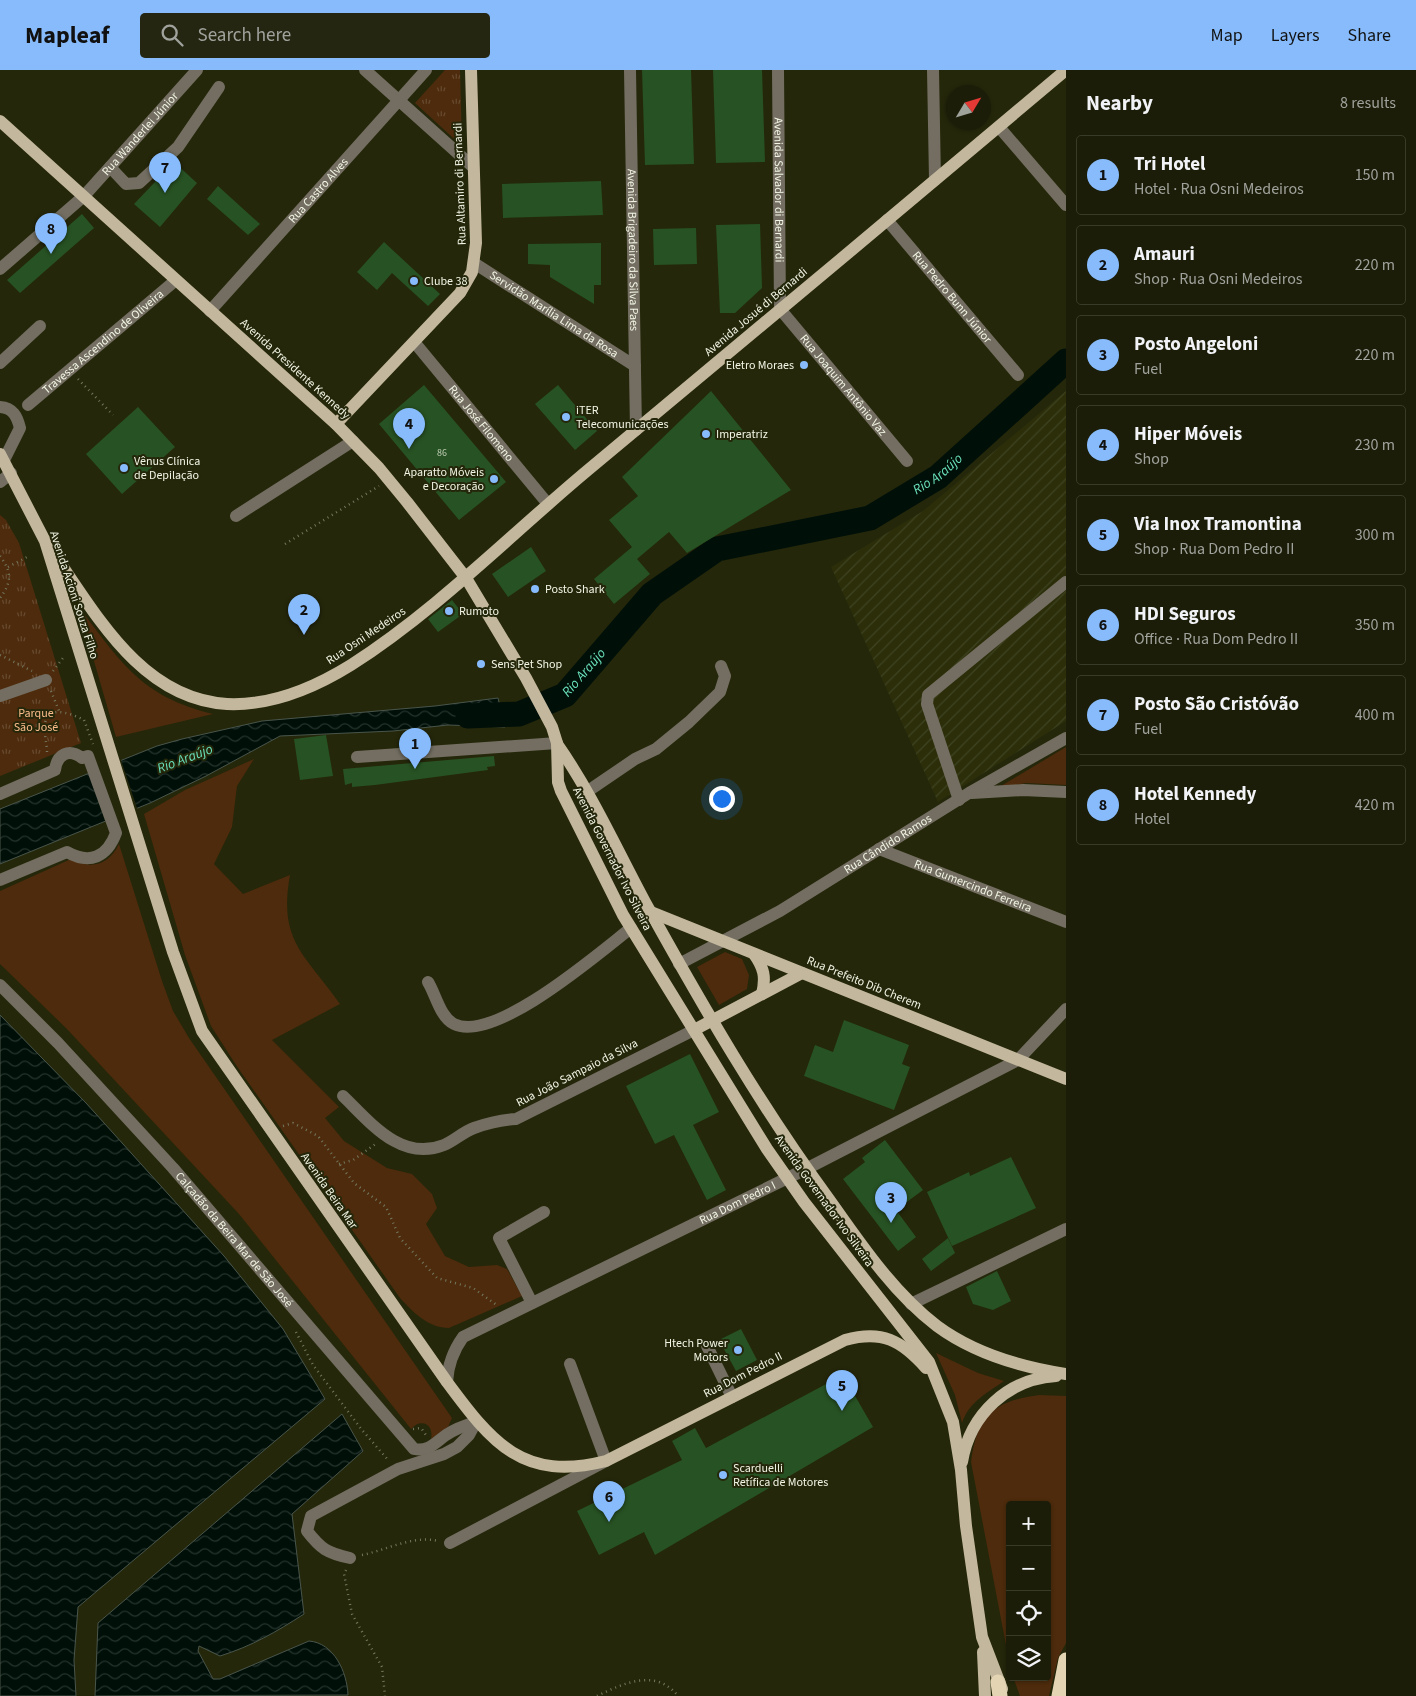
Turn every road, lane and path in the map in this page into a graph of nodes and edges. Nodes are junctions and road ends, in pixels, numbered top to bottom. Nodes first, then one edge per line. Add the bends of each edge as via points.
1 (197, 70) edge
2 (365, 70) edge
3 (426, 70) edge
4 (471, 70) edge
5 (630, 70) edge
6 (778, 70) edge
7 (933, 70) edge
8 (1066, 70) edge
9 (219, 87) dead end
10 (398, 100) junction
11 (0, 121) edge
12 (999, 127) junction
13 (472, 166) junction
14 (110, 167) junction
15 (935, 180) junction
16 (84, 196) junction
17 (1066, 205) edge
18 (887, 220) junction
19 (474, 263) junction
20 (0, 269) edge
21 (176, 280) junction
22 (780, 309) junction
23 (210, 311) junction
24 (40, 326) dead end
25 (415, 343) junction
26 (0, 363) edge
27 (635, 366) junction
28 (70, 370) junction
29 (1018, 374) dead end
30 (28, 405) dead end
31 (0, 407) edge
32 (113, 414) dead end
33 (336, 424) junction
34 (636, 430) junction
35 (353, 441) junction
36 (2, 457) edge
37 (907, 461) dead end
38 (11, 473) junction
39 (388, 480) junction
40 (0, 482) edge
41 (548, 504) junction
42 (236, 516) dead end
43 (45, 541) junction
44 (285, 544) dead end
45 (0, 556) edge
46 (29, 556) dead end
47 (8, 567) junction
48 (466, 578) junction
49 (1066, 582) edge
50 (0, 598) edge
51 (0, 654) edge
52 (63, 658) dead end
53 (721, 666) dead end
54 (46, 680) junction
55 (0, 696) edge
56 (59, 711) junction
57 (552, 728) joint
58 (1066, 738) edge
59 (557, 743) junction
60 (90, 751) junction
61 (357, 757) dead end
62 (42, 759) dead end
63 (588, 791) junction
64 (1066, 792) edge
65 (0, 794) edge
66 (964, 796) junction
67 (133, 828) joint
68 (880, 849) junction
69 (0, 880) edge
70 (651, 912) junction
71 (1066, 922) edge
72 (631, 928) junction
73 (723, 942) junction
74 (754, 954) junction
75 (680, 964) junction
76 (802, 973) junction
77 (428, 982) dead end
78 (0, 985) edge
79 (762, 994) junction
80 (1066, 1009) edge
81 (712, 1020) junction
82 (694, 1030) junction
83 (1018, 1060) junction
84 (1066, 1080) edge
85 (343, 1096) dead end
86 (270, 1130) junction
87 (384, 1136) junction
88 (339, 1164) junction
89 (806, 1169) junction
90 (787, 1177) junction
91 (544, 1212) dead end
92 (1066, 1229) edge
93 (532, 1303) junction
94 (911, 1304) junction
95 (507, 1315) junction
96 (291, 1325) dead end
97 (707, 1346) dead end
98 (570, 1364) dead end
99 (1066, 1375) edge
100 (937, 1381) junction
101 (447, 1382) junction
102 (732, 1397) junction
103 (476, 1422) junction
104 (606, 1461) junction
105 (565, 1468) junction
106 (398, 1469) junction
107 (961, 1470) junction
108 (557, 1487) junction
109 (450, 1543) joint
110 (350, 1558) junction
111 (982, 1637) junction
112 (1066, 1660) edge
113 (1001, 1692) edge
114 (385, 1696) edge
115 (597, 1696) edge
116 (678, 1696) edge
117 (985, 1696) edge
118 (1059, 1696) edge

1 - 14 street, Rua Wanderlei Júnior
2 - 10 street
3 - 10 street, Rua Castro Alves
4 - 13 main road, Rua Altamiro di Bernardi
5 - 27 street, Avenida Brigadeiro da Silva Paes
6 - 22 street, Avenida Salvador di Bernardi
7 - 15 street
8 - 12 main road, Avenida Josué di Bernardi
9 - 14 street via 178,147 139,183 126,184
10 - 13 street
10 - 23 street, Rua Castro Alves
11 - 16 main road, Avenida Presidente Kennedy
12 - 15 main road, Avenida Josué di Bernardi
12 - 17 street
13 - 19 main road, Rua Altamiro di Bernardi
14 - 16 street, Rua Wanderlei Júnior
15 - 18 main road, Avenida Josué di Bernardi
16 - 20 street, Rua Wanderlei Júnior
16 - 21 main road, Avenida Presidente Kennedy
18 - 22 main road, Avenida Josué di Bernardi
18 - 29 street, Rua Pedro Bunn Júnior
19 - 25 main road, Rua Altamiro di Bernardi via 468,282 460,293
19 - 27 street, Servidão Marília Lima da Rosa
21 - 23 main road, Avenida Presidente Kennedy
21 - 28 street, Travessa Ascendino de Oliveira
22 - 34 main road, Avenida Josué di Bernardi
22 - 37 street, Rua Joaquim Antônio Vaz
23 - 33 main road, Avenida Presidente Kennedy
24 - 26 street
25 - 33 main road, Rua Altamiro di Bernardi
25 - 41 street, Rua José Filomeno
27 - 34 street, Avenida Brigadeiro da Silva Paes
28 - 30 street, Travessa Ascendino de Oliveira
28 - 32 path
31 - 36 street via 16,415 20,428
33 - 35 main road, Avenida Presidente Kennedy
34 - 41 main road, Avenida Josué di Bernardi
35 - 39 main road, Avenida Presidente Kennedy
35 - 42 street
36 - 38 main road, Avenida Acioni Souza Filho
38 - 40 street
38 - 43 main road, Avenida Acioni Souza Filho
39 - 44 path
39 - 48 main road, Avenida Presidente Kennedy
41 - 48 main road, Avenida Josué di Bernardi
43 - 48 main road, Rua Osni Medeiros via 134,662 160,682 184,694 227,704 275,699 322,682 394,635
43 - 67 main road, Avenida Acioni Souza Filho
45 - 47 path
46 - 47 path
47 - 50 path via 10,578
48 - 57 main road, Avenida Presidente Kennedy
49 - 66 street via 928,695 927,704
51 - 54 path
52 - 54 path
53 - 63 street via 725,676 720,692 689,722 656,749 635,759
54 - 55 street
54 - 56 path
56 - 60 path via 67,711 84,720
56 - 62 path via 45,722 48,751
57 - 59 main road, Avenida Governador Ivo Silveira
58 - 66 street
59 - 61 street
59 - 63 main road, Avenida Governador Ivo Silveira
59 - 72 main road, Avenida Governador Ivo Silveira via 560,791
60 - 65 street via 82,758 71,752 64,754 58,758 55,770
60 - 69 street via 116,833 112,846 96,858 76,857 67,852
63 - 70 main road, Avenida Governador Ivo Silveira
64 - 66 street, Rua Cândido Ramos via 1023,790
66 - 68 street, Rua Cândido Ramos
67 - 86 main road, Avenida Beira Mar via 202,1031
68 - 71 street, Rua Gumercindo Ferreira
68 - 73 street, Rua Cândido Ramos
70 - 73 main road, Rua Prefeito Dib Cherem
70 - 75 main road, Avenida Governador Ivo Silveira
72 - 77 street via 538,1000 500,1019 472,1026 454,1024 444,1015
72 - 82 main road, Avenida Governador Ivo Silveira
73 - 74 main road, Rua Prefeito Dib Cherem
73 - 75 street, Rua Cândido Ramos
74 - 76 main road, Rua Prefeito Dib Cherem
74 - 79 main road via 762,966 765,980
75 - 81 main road, Avenida Governador Ivo Silveira
76 - 79 main road
76 - 83 main road, Rua Prefeito Dib Cherem
78 - 103 street, Calçadão da Beira Mar de São José via 173,1168 414,1449 428,1448 453,1431
79 - 81 main road
80 - 83 street, Rua Dom Pedro I
81 - 82 main road
81 - 89 main road, Avenida Governador Ivo Silveira
82 - 87 street, Rua João Sampaio da Silva via 516,1119 498,1120 473,1128 444,1145 426,1150 402,1146
82 - 90 main road, Avenida Governador Ivo Silveira
83 - 84 main road, Rua Prefeito Dib Cherem
83 - 89 street, Rua Dom Pedro I
85 - 87 street, Rua João Sampaio da Silva
86 - 88 path via 293,1123 318,1136
86 - 101 main road, Avenida Beira Mar
87 - 88 path via 353,1160
88 - 95 path via 354,1183 386,1207 400,1238 437,1278 474,1288
89 - 90 street, Rua Dom Pedro I
89 - 94 main road, Avenida Governador Ivo Silveira
90 - 93 street, Rua Dom Pedro I
90 - 100 main road, Avenida Governador Ivo Silveira via 918,1346
91 - 93 street via 499,1238
92 - 94 street
93 - 95 street, Rua Dom Pedro I
94 - 99 main road, Avenida Governador Ivo Silveira via 939,1327 969,1345 1002,1360
95 - 101 street, Rua Dom Pedro I via 463,1337 451,1358
96 - 106 path via 313,1365 362,1430
97 - 102 street
98 - 104 street
99 - 107 main road via 1031,1380 996,1400 971,1432
100 - 102 main road, Rua Dom Pedro II via 907,1349 889,1338 862,1336 824,1349
100 - 107 main road, Avenida Governador Ivo Silveira via 953,1422
101 - 103 main road, Avenida Beira Mar
102 - 104 main road, Rua Dom Pedro II
103 - 105 main road, Avenida Beira Mar via 506,1450 545,1466
103 - 106 street via 469,1435 456,1447
104 - 105 main road, Avenida Beira Mar
104 - 108 street, Rua Dom Pedro II
105 - 108 street
106 - 110 street via 311,1516 307,1531 320,1548
107 - 111 main road, Avenida Governador Ivo Silveira
108 - 109 street, Rua Dom Pedro II
109 - 110 path via 428,1538
110 - 114 path via 344,1574 352,1614 382,1667
111 - 113 main road, Avenida Governador Ivo Silveira
111 - 117 main road
112 - 118 highway
115 - 116 path via 635,1681 652,1679 671,1688

